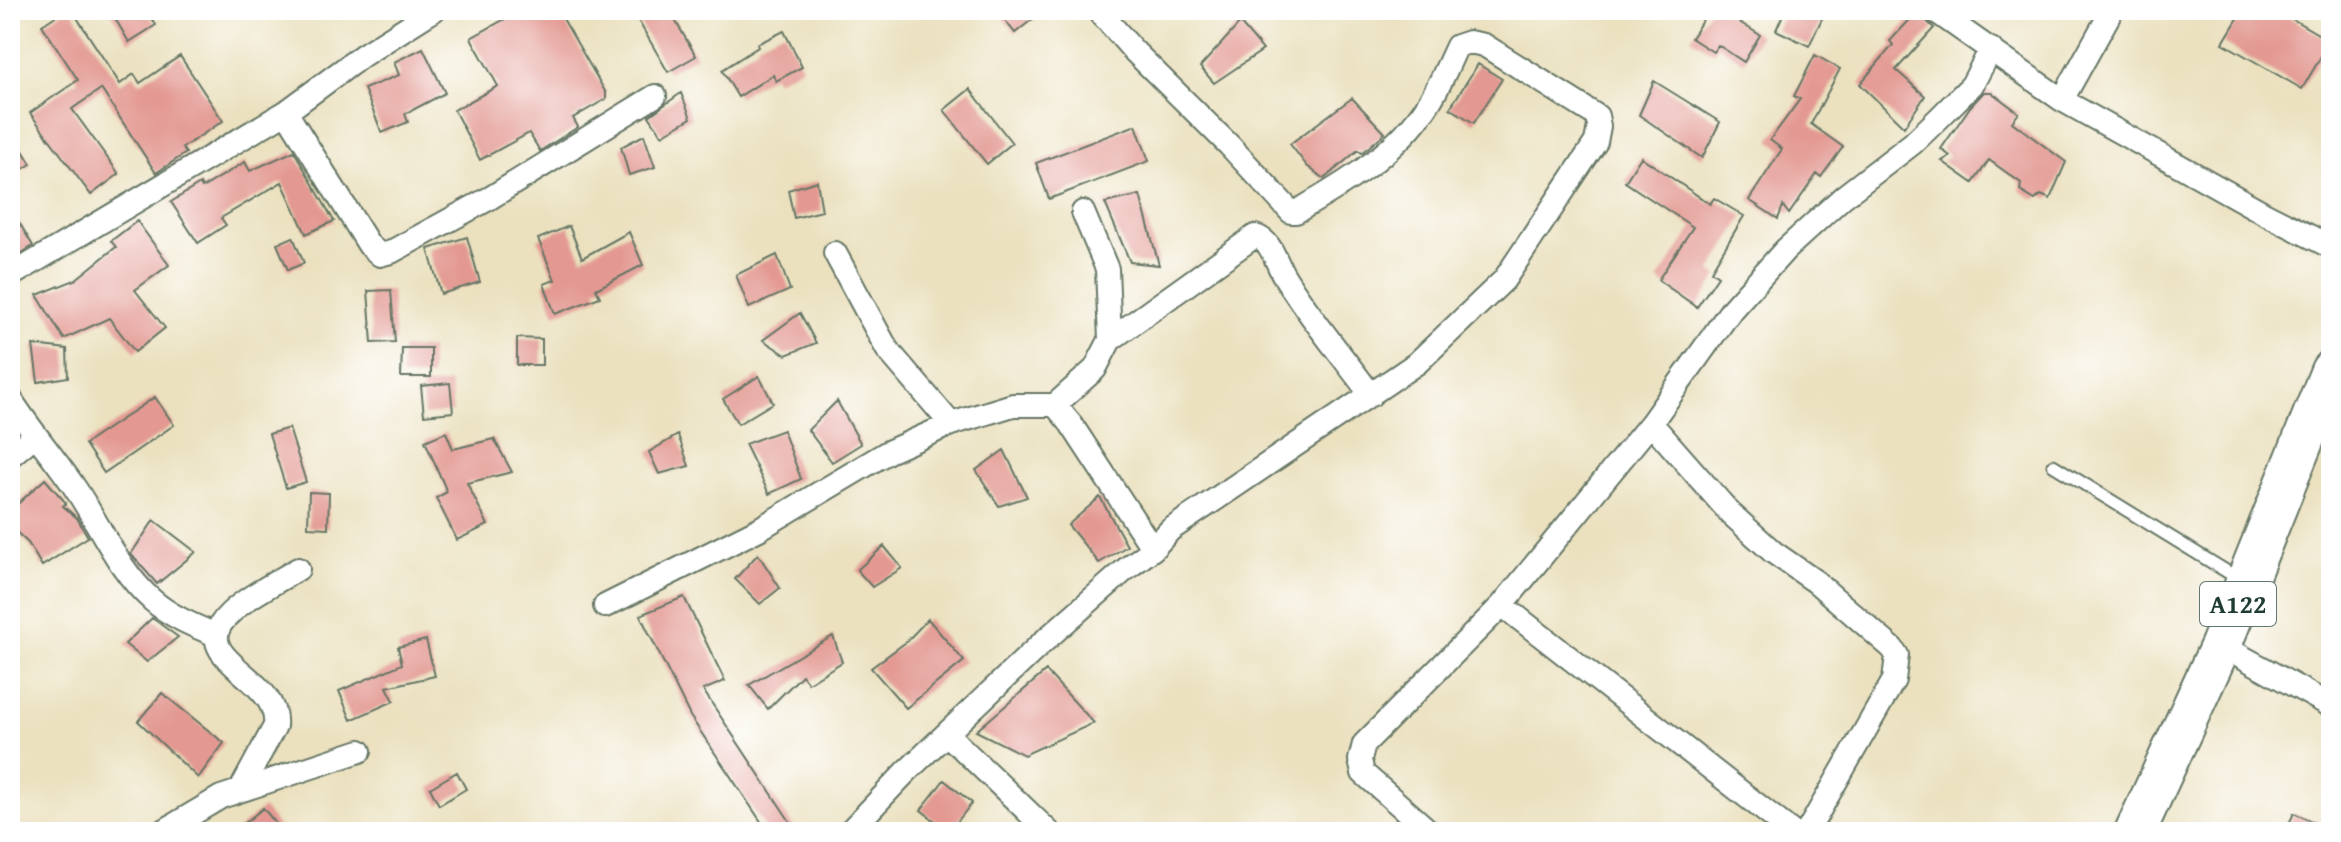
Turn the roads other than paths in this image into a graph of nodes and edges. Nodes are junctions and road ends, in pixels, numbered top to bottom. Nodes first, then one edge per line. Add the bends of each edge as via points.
1 (434, 10) edge
2 (1098, 10) edge
3 (1934, 10) edge
4 (2112, 10) edge
5 (1991, 49) junction
6 (2020, 69) junction
7 (1972, 85) junction
8 (655, 96) dead end
9 (2062, 100) junction
10 (286, 112) junction
11 (1083, 212) dead end
12 (2331, 247) edge
13 (835, 253) dead end
14 (10, 276) edge
15 (1110, 340) junction
16 (2331, 371) edge
17 (1371, 395) junction
18 (10, 398) edge
19 (1055, 405) junction
20 (1651, 423) junction
21 (951, 424) junction
22 (34, 436) junction
23 (10, 456) edge
24 (2053, 465) dead end
25 (1153, 549) junction
26 (298, 569) dead end
27 (2246, 584) junction
28 (1502, 605) junction
29 (605, 606) dead end
30 (216, 635) junction
31 (2221, 645) junction
32 (2331, 706) edge
33 (947, 734) junction
34 (360, 751) dead end
35 (241, 789) junction
36 (162, 832) edge
37 (849, 832) edge
38 (1049, 832) edge
39 (1430, 832) edge
40 (1792, 832) edge
41 (1807, 832) edge
42 (2135, 832) edge

1 - 10 street
2 - 17 street via 1291,212 1341,186 1391,145 1436,92 1457,46 1469,42 1484,45 1597,116 1596,142 1504,280 1417,363
3 - 5 street
4 - 9 street
5 - 6 street
5 - 7 street
6 - 7 street
6 - 9 street
7 - 20 street via 1913,143 1785,250 1732,309
8 - 10 street via 490,198 380,255
9 - 12 street
10 - 14 street
11 - 15 street via 1107,269
13 - 21 street via 887,349
15 - 17 street via 1255,236 1267,243 1284,275
15 - 19 street via 1095,369
16 - 27 highway, A122
17 - 25 street via 1170,530
18 - 22 street
19 - 21 street via 1013,405
19 - 25 street
20 - 28 street
20 - 41 street via 1730,513 1897,655 1894,680
21 - 29 street via 888,452 759,529
22 - 23 street
22 - 30 street via 151,600
24 - 27 lane
25 - 33 street via 1043,642
26 - 30 street via 249,599 222,622
27 - 31 highway, A122
28 - 39 street via 1364,744 1363,773
28 - 40 street
30 - 35 street via 219,651 259,687 276,715
31 - 32 street
31 - 42 highway, A122
33 - 37 street
33 - 38 street
34 - 35 street
35 - 36 street

